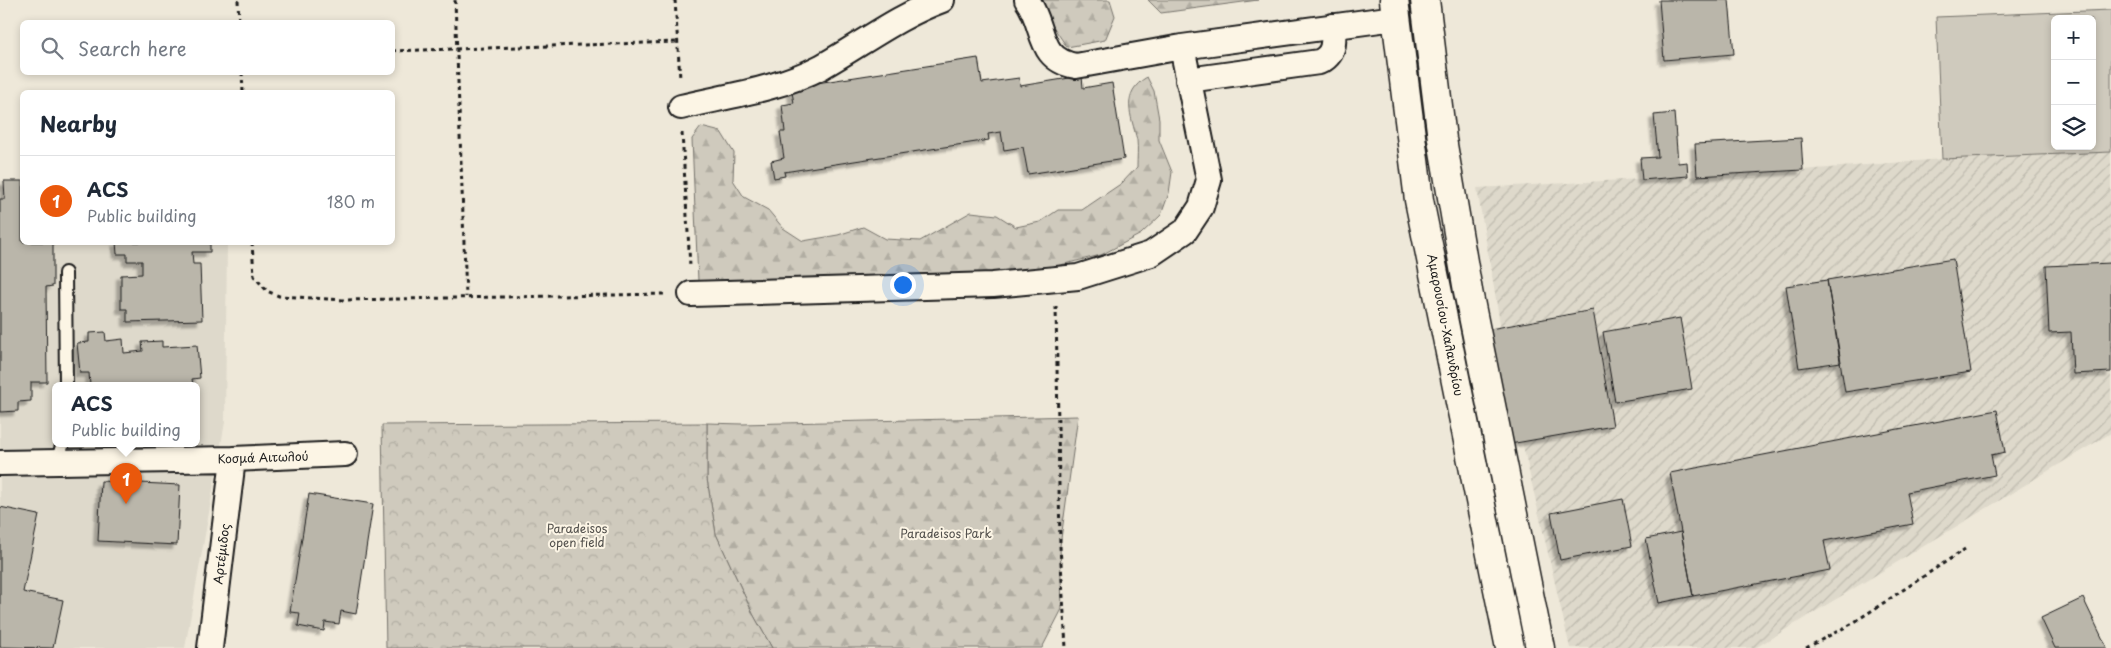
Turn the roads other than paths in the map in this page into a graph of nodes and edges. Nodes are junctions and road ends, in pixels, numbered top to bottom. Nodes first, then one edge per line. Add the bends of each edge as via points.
1 (942, 0) edge
2 (1027, 0) edge
3 (1425, 0) edge
4 (1395, 9) edge
5 (1333, 26) junction
6 (1182, 47) junction
7 (1188, 80) junction
8 (681, 107) road end
9 (65, 272) dead end
10 (691, 294) road end
11 (66, 382) edge
12 (60, 452) edge
13 (345, 454) dead end
14 (233, 460) junction
15 (0, 463) edge
16 (210, 648) edge
17 (1510, 648) edge
18 (1540, 648) edge

1 - 8 street via 897,20 820,67 767,87
2 - 6 street via 1037,16 1048,52 1066,64 1076,66
3 - 18 street via 1442,139 1468,291
4 - 5 street
4 - 17 street, Αμαρουσίου-Χαλανδρίου via 1419,200
5 - 6 street
5 - 7 street via 1334,44 1330,54 1319,62
6 - 7 street
7 - 10 street via 1209,180 1201,207 1185,231 1151,254 1078,277 993,285
9 - 11 lane
12 - 14 street, Κοσμά Αιτωλού
12 - 15 street, Κοσμά Αιτωλού
13 - 14 street, Κοσμά Αιτωλού
14 - 16 street, Αρτέμιδος

